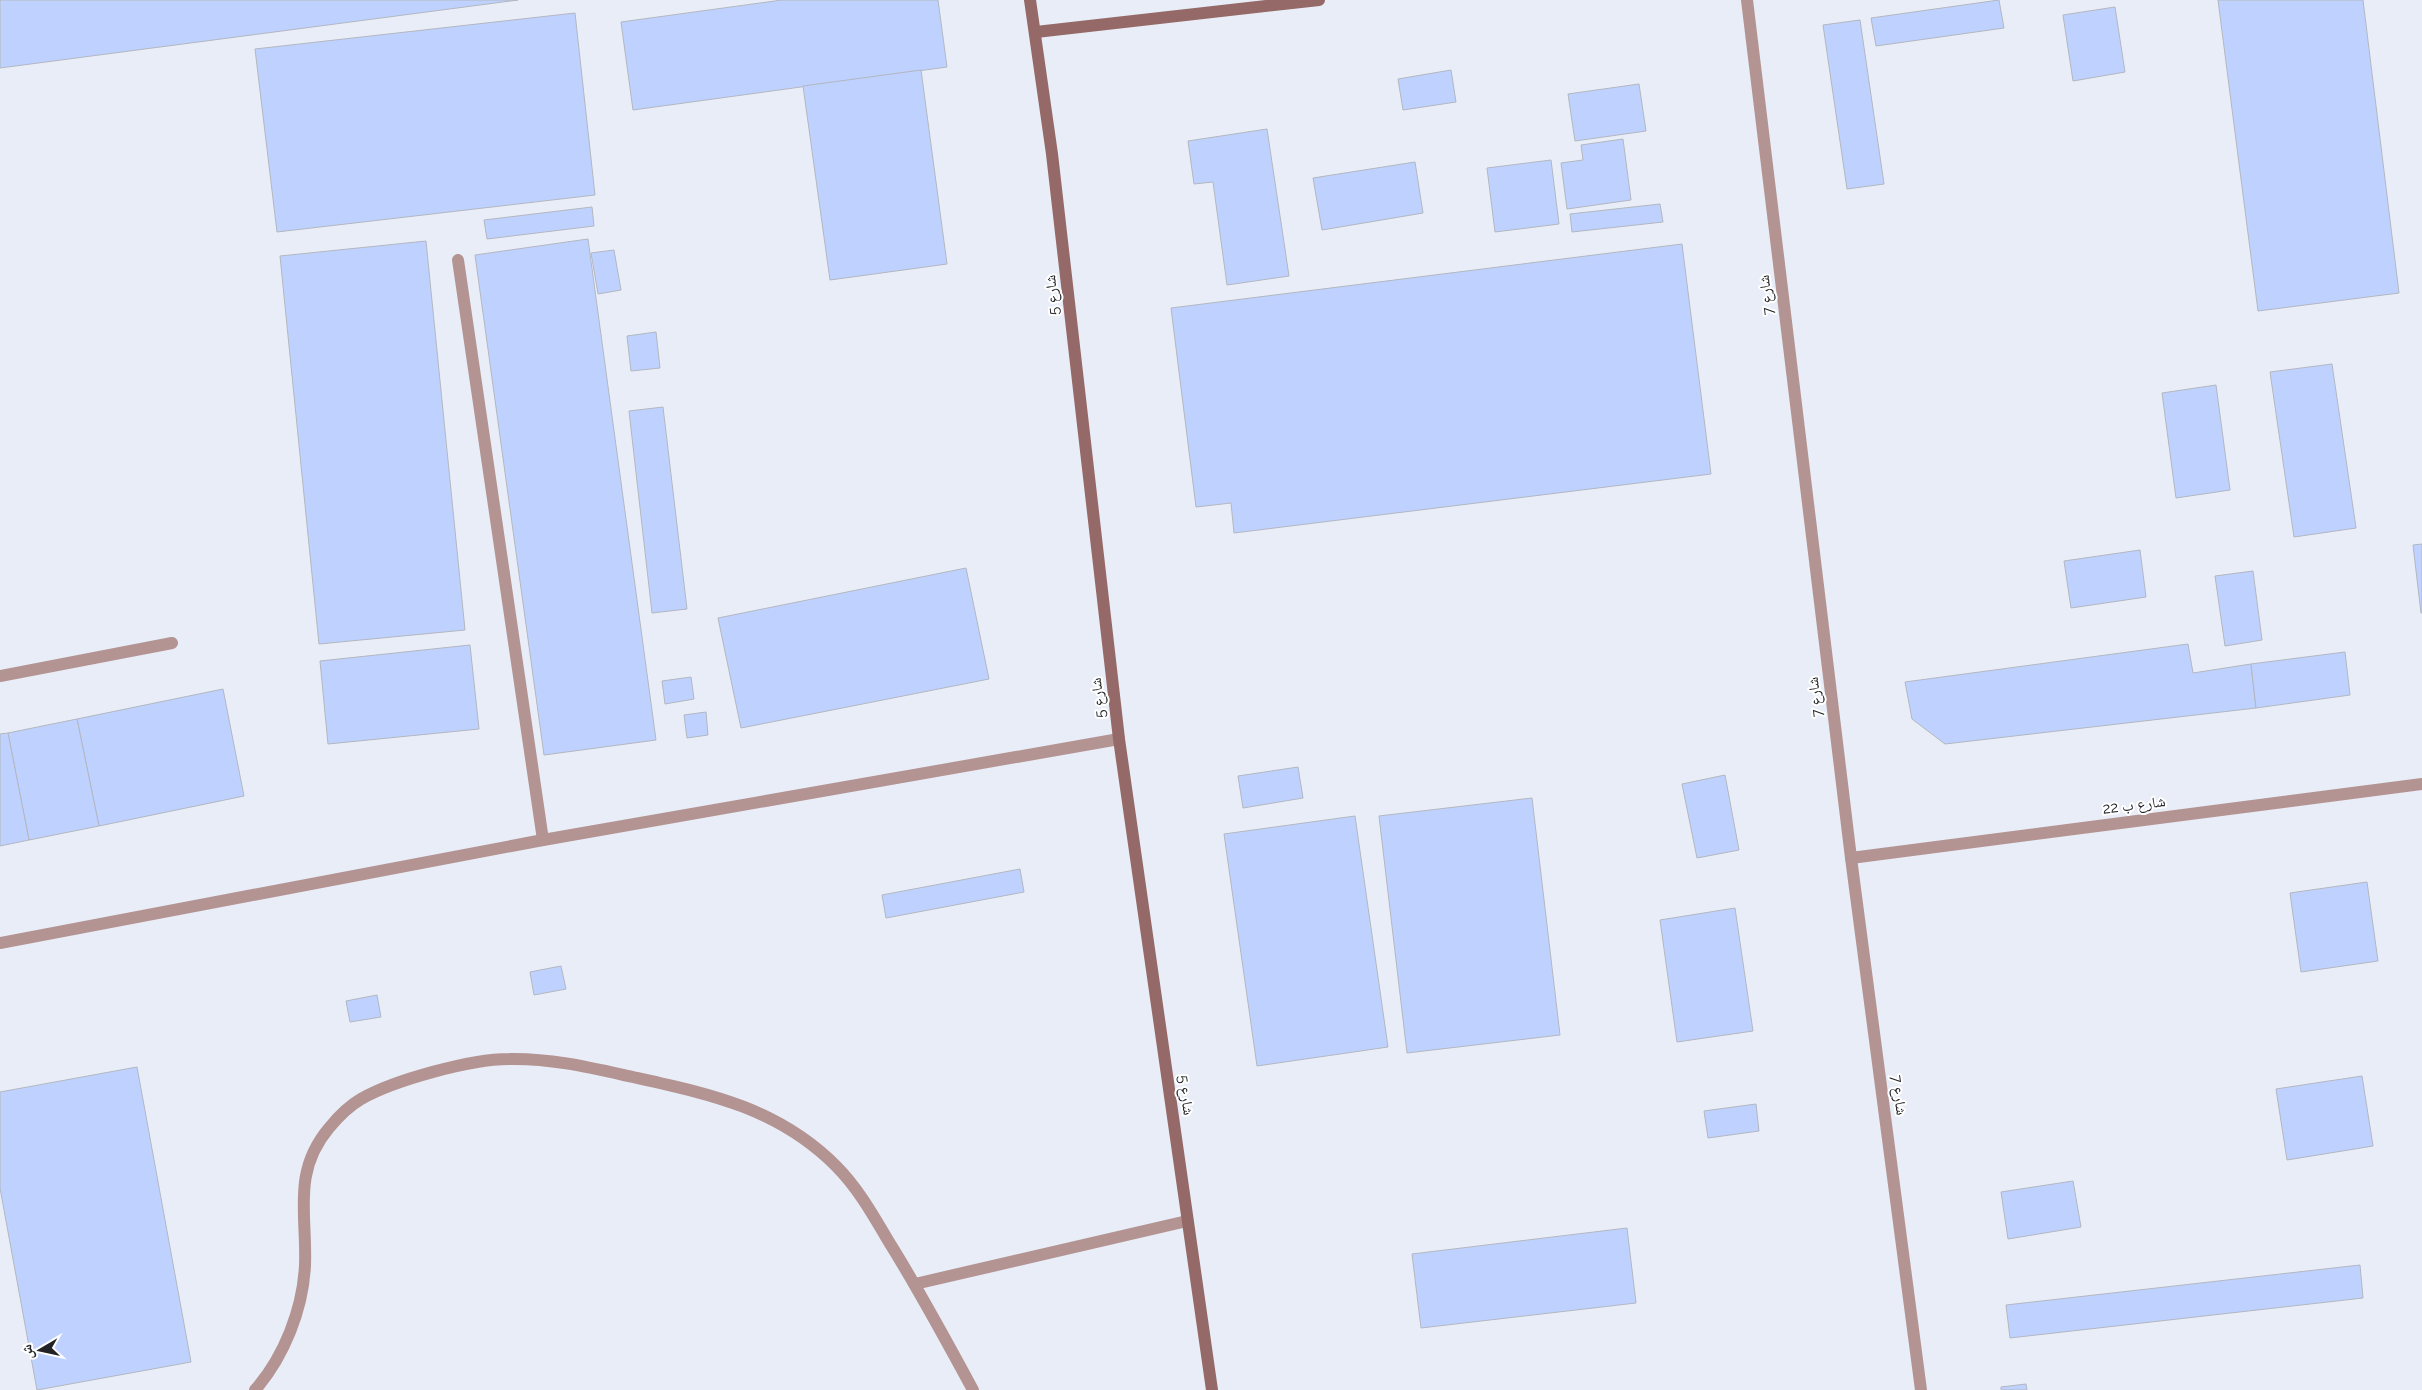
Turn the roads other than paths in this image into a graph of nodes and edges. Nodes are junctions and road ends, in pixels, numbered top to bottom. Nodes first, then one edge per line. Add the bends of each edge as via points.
1 (1030, 0) edge
2 (1319, 0) edge
3 (1747, 0) edge
4 (1036, 32) junction
5 (458, 260) dead end
6 (172, 643) dead end
7 (0, 676) edge
8 (1119, 739) junction
9 (2422, 784) edge
10 (543, 840) junction
11 (1851, 858) junction
12 (0, 943) edge
13 (1187, 1221) junction
14 (915, 1284) junction
15 (255, 1390) edge
16 (973, 1390) edge
17 (1212, 1390) edge
18 (1921, 1390) edge

1 - 4 street, شارع 5
2 - 4 street
3 - 11 lane, شارع 7
4 - 8 street, شارع 5
5 - 10 lane
6 - 7 lane
8 - 10 lane
8 - 13 street, شارع 5
9 - 11 lane, شارع ب 22
10 - 12 lane
11 - 18 lane, شارع 7
13 - 14 lane
13 - 17 street, شارع 5
14 - 15 lane via 859,1192 810,1142 781,1123 745,1106 708,1094 576,1064 508,1058 474,1061 380,1089 360,1100 327,1130 305,1178 302,1205 305,1266 300,1299 277,1359
14 - 16 lane

